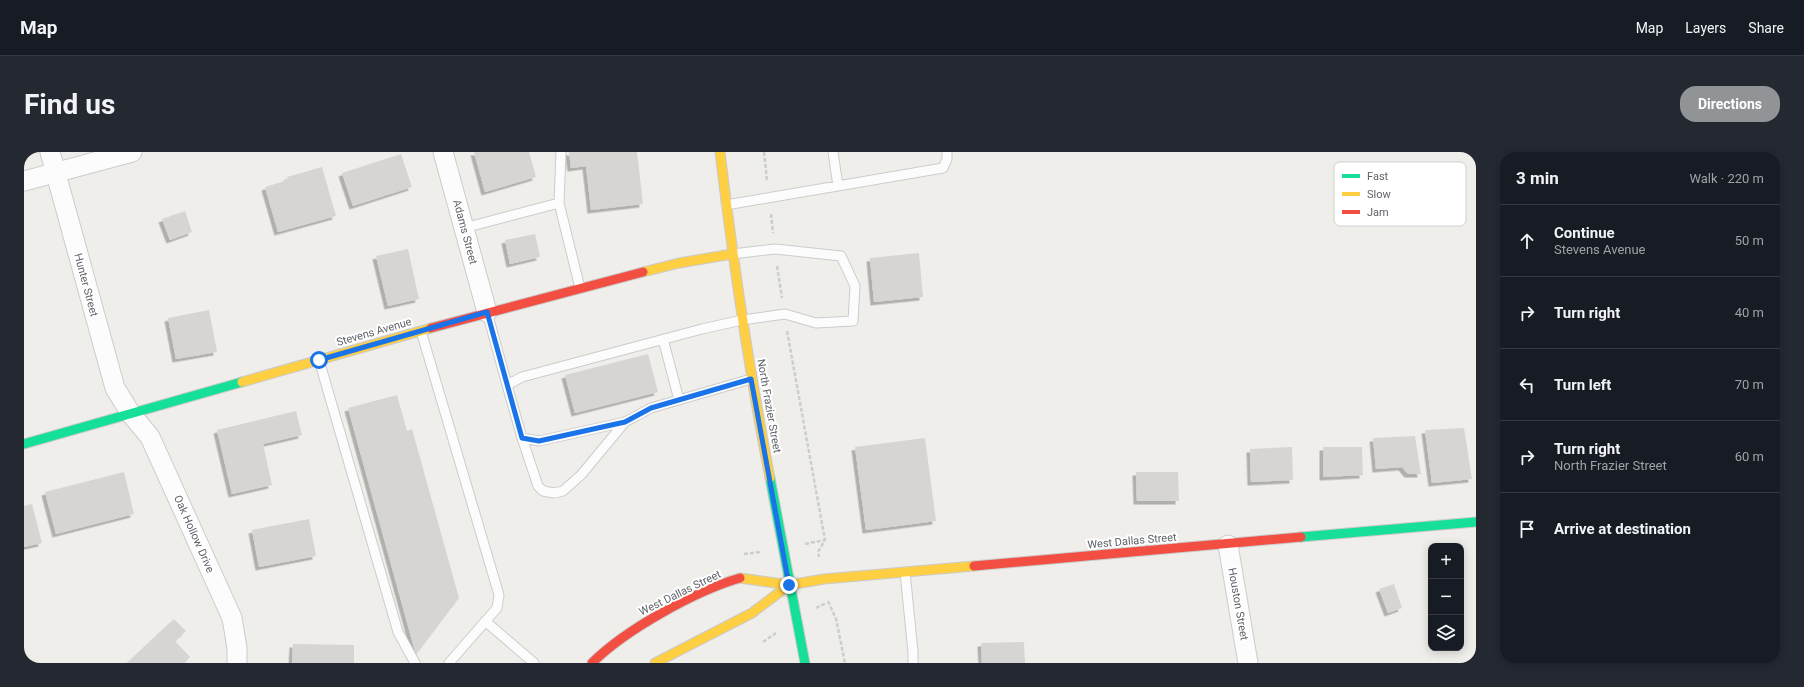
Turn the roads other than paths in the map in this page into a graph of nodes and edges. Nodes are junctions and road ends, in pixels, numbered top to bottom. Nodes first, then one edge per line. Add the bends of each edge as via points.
1 (50, 152) edge
2 (132, 152) edge
3 (443, 152) edge
4 (561, 152) edge
5 (720, 152) edge
6 (833, 152) edge
7 (947, 152) edge
8 (55, 172) junction
9 (24, 181) edge
10 (838, 186) junction
11 (559, 203) junction
12 (726, 205) junction
13 (464, 228) junction
14 (732, 254) junction
15 (580, 288) junction
16 (487, 312) junction
17 (742, 320) junction
18 (421, 331) junction
19 (663, 339) junction
20 (319, 360) junction
21 (751, 379) junction
22 (507, 385) junction
23 (679, 400) junction
24 (130, 414) junction
25 (625, 422) junction
26 (522, 438) junction
27 (24, 444) edge
28 (1476, 522) edge
29 (1228, 545) junction
30 (905, 572) junction
31 (789, 585) junction
32 (485, 621) junction
33 (237, 663) edge
34 (416, 663) edge
35 (449, 663) edge
36 (534, 663) edge
37 (592, 663) edge
38 (655, 663) edge
39 (805, 663) edge
40 (913, 663) edge
41 (1248, 663) edge

1 - 8 street, Hunter Street
2 - 8 street
3 - 13 street, Adams Street
4 - 11 lane
5 - 12 street, North Frazier Street
6 - 10 lane
7 - 10 lane via 947,159 942,168
8 - 9 street
8 - 24 street, Hunter Street via 115,388
10 - 12 lane
11 - 13 lane
11 - 15 lane
12 - 14 street, North Frazier Street
13 - 16 street, Adams Street
14 - 15 street, Stevens Avenue via 679,263
14 - 17 street, North Frazier Street
14 - 17 lane via 775,249 841,256 855,286 853,321 816,323 785,314
15 - 16 street, Stevens Avenue
16 - 18 street, Stevens Avenue
16 - 22 lane
17 - 19 lane
17 - 21 street, North Frazier Street
18 - 20 street, Stevens Avenue
18 - 32 lane via 499,595 497,608
19 - 22 lane via 522,377
19 - 23 lane
20 - 24 street, Stevens Avenue
20 - 34 lane via 398,632
21 - 23 lane
21 - 31 street, North Frazier Street
22 - 26 lane
23 - 25 lane via 651,408
24 - 27 street, Stevens Avenue
24 - 33 street, Oak Hollow Drive via 150,437 232,618
25 - 26 lane via 539,441
25 - 26 lane via 581,475 563,491 554,493 543,491 538,486
28 - 29 street, West Dallas Street
29 - 30 street, West Dallas Street
29 - 41 street, Houston Street
30 - 31 street, West Dallas Street via 824,579
30 - 40 lane
31 - 37 street, West Dallas Street via 739,578 701,593 644,623 603,652
31 - 38 street, West Dallas Street via 752,612
31 - 39 street, North Frazier Street
32 - 35 lane
32 - 36 lane

